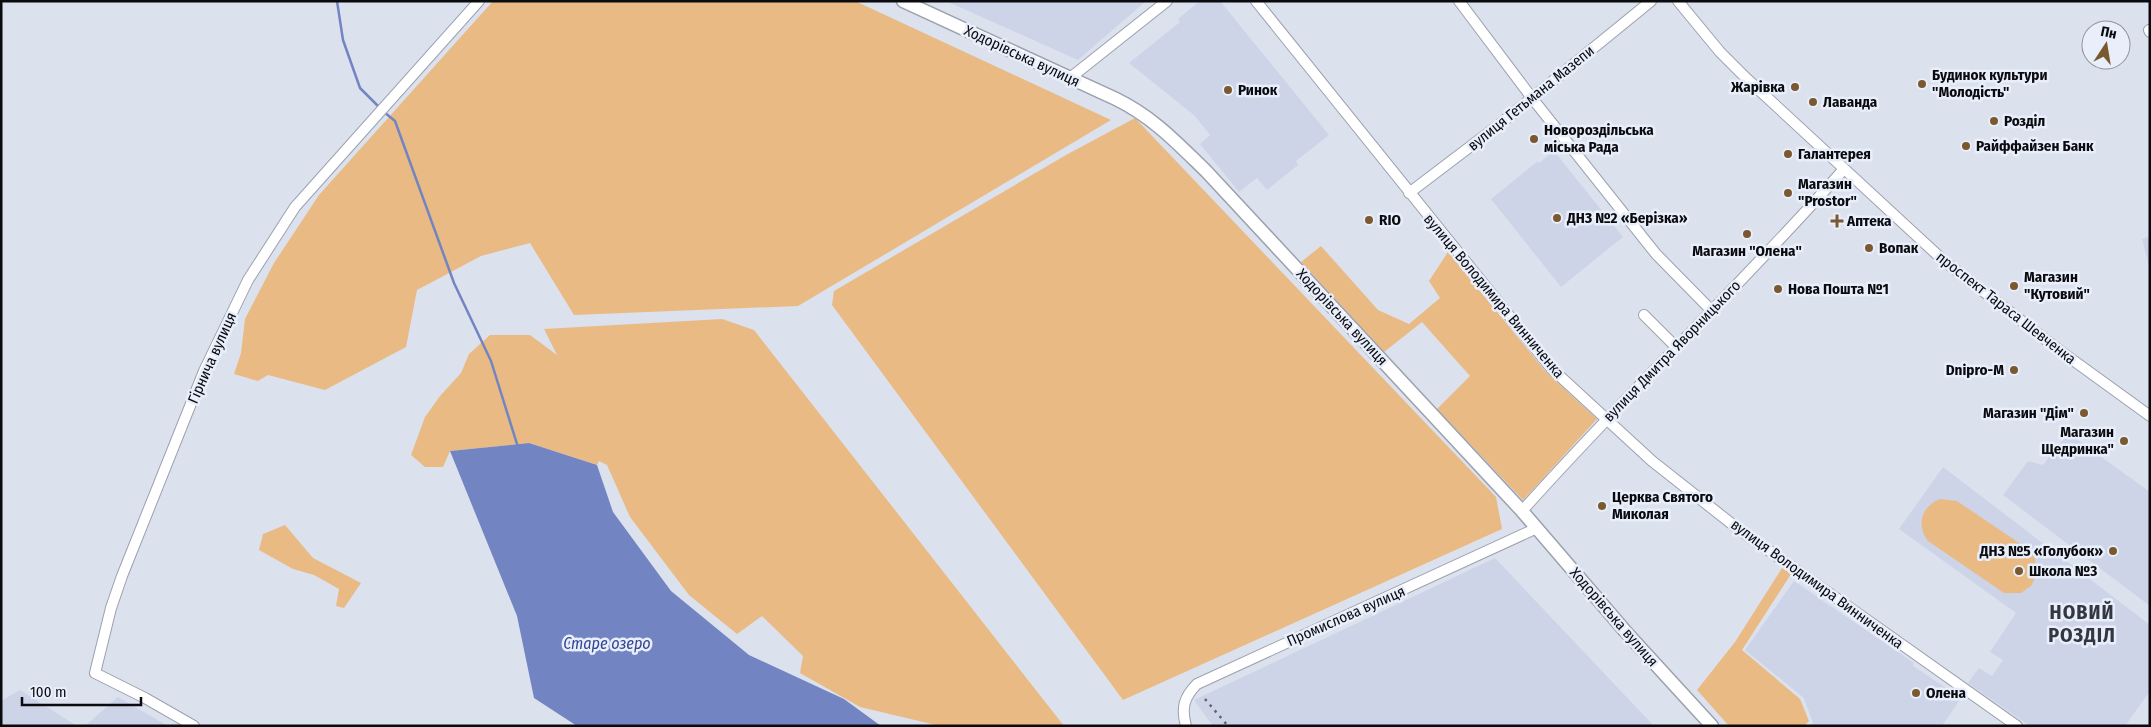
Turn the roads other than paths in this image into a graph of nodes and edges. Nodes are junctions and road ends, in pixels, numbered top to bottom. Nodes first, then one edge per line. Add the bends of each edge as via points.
1 (479, 1) edge
2 (903, 1) edge
3 (1167, 1) edge
4 (1256, 1) edge
5 (1459, 1) edge
6 (1651, 1) edge
7 (1678, 1) edge
8 (1070, 78) junction
9 (1532, 98) junction
10 (1843, 170) junction
11 (1409, 193) junction
12 (1712, 311) junction
13 (1644, 314) dead end
14 (1676, 347) junction
15 (2150, 416) edge
16 (1606, 420) junction
17 (1522, 511) junction
18 (1537, 528) junction
19 (194, 726) edge
20 (1186, 726) edge
21 (1712, 726) edge
22 (2017, 726) edge

1 - 19 street, Гірнича вулиця via 295,207 248,280 204,371 111,608 95,673
2 - 8 main road, Ходорівська вулиця
3 - 8 street
4 - 11 street, вулиця Володимира Винниченка
5 - 9 street
6 - 9 street, вулиця Гетьмана Мазепи
7 - 10 street, проспект Тараса Шевченка via 1720,52
8 - 17 main road, Ходорівська вулиця via 1139,110 1171,137
9 - 11 street, вулиця Гетьмана Мазепи
9 - 12 street via 1656,254
10 - 12 street, вулиця Дмитра Яворницького
10 - 15 street, проспект Тараса Шевченка via 1944,261
11 - 16 street, вулиця Володимира Винниченка via 1552,369
12 - 14 street, вулиця Дмитра Яворницького
13 - 14 street
14 - 16 street, вулиця Дмитра Яворницького
16 - 17 street, вулиця Дмитра Яворницького
16 - 22 street, вулиця Володимира Винниченка via 1652,462 1742,531
17 - 18 main road, Ходорівська вулиця
18 - 20 street, Промислова вулиця via 1196,684 1183,705
18 - 21 main road, Ходорівська вулиця

